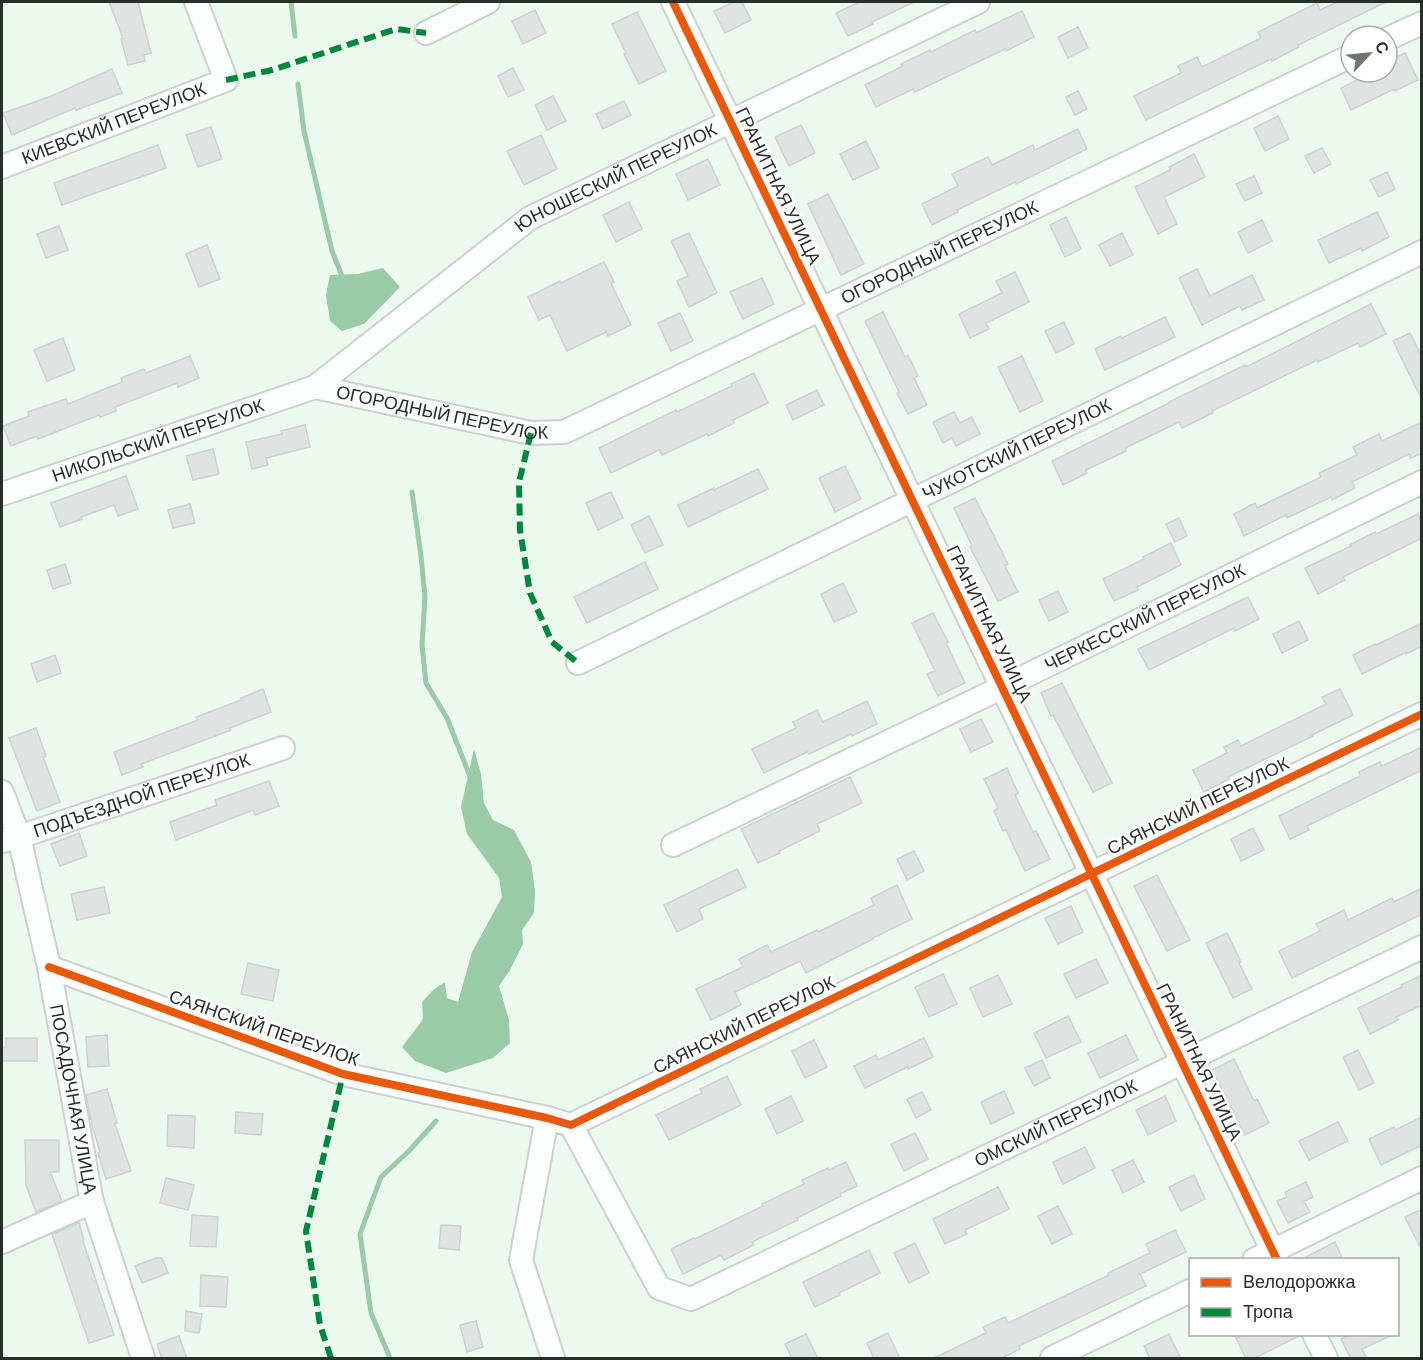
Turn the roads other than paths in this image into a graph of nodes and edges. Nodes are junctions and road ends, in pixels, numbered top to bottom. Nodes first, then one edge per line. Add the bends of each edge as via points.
1 (196, 2) edge
2 (488, 2) edge
3 (673, 2) edge
4 (978, 2) edge
5 (1422, 23) edge
6 (426, 33) dead end
7 (1399, 34) edge
8 (1339, 62) edge
9 (730, 121) junction
10 (2, 167) edge
11 (1422, 252) edge
12 (821, 310) junction
13 (315, 387) junction
14 (1422, 482) edge
15 (2, 494) edge
16 (913, 501) junction
17 (578, 663) dead end
18 (1002, 687) junction
19 (1422, 714) edge
20 (283, 748) dead end
21 (2, 792) edge
22 (10, 839) edge
23 (673, 845) dead end
24 (1092, 873) junction
25 (1422, 947) edge
26 (49, 968) junction
27 (1183, 1063) junction
28 (547, 1118) junction
29 (571, 1125) junction
30 (1422, 1178) edge
31 (92, 1202) junction
32 (2, 1242) edge
33 (1268, 1256) edge
34 (1189, 1292) edge
35 (1314, 1336) edge
36 (143, 1359) edge
37 (554, 1359) edge
38 (1052, 1359) edge
39 (1326, 1359) edge

1 - 10 street, КИЕВСКИЙ ПЕРЕУЛОК via 226,80
2 - 6 street
3 - 9 street, ГРАНИТНАЯ УЛИЦА
4 - 9 street, ЮНОШЕСКИЙ ПЕРЕУЛОК
5 - 7 street
8 - 12 street, ОГОРОДНЫЙ ПЕРЕУЛОК
9 - 12 street, ГРАНИТНАЯ УЛИЦА
9 - 13 street, ЮНОШЕСКИЙ ПЕРЕУЛОК via 530,218
11 - 16 street, ЧУКОТСКИЙ ПЕРЕУЛОК
12 - 13 street, ОГОРОДНЫЙ ПЕРЕУЛОК via 564,432 531,433
12 - 16 street, ГРАНИТНАЯ УЛИЦА
13 - 15 street, НИКОЛЬСКИЙ ПЕРЕУЛОК
14 - 18 street, ЧЕРКЕССКИЙ ПЕРЕУЛОК
16 - 17 street, ЧУКОТСКИЙ ПЕРЕУЛОК
16 - 18 street, ГРАНИТНАЯ УЛИЦА
18 - 23 street, ЧЕРКЕССКИЙ ПЕРЕУЛОК
18 - 24 street, ГРАНИТНАЯ УЛИЦА
19 - 24 street, САЯНСКИЙ ПЕРЕУЛОК
20 - 22 street, ПОДЪЕЗДНОЙ ПЕРЕУЛОК
21 - 22 street, ПОСАДОЧНАЯ УЛИЦА
22 - 26 street, ПОСАДОЧНАЯ УЛИЦА
24 - 27 street, ГРАНИТНАЯ УЛИЦА
24 - 29 street, САЯНСКИЙ ПЕРЕУЛОК
25 - 27 street, ОМСКИЙ ПЕРЕУЛОК
26 - 28 street, САЯНСКИЙ ПЕРЕУЛОК via 343,1074
26 - 31 street, ПОСАДОЧНАЯ УЛИЦА
27 - 29 street, ОМСКИЙ ПЕРЕУЛОК via 691,1299 659,1288
27 - 33 street, ГРАНИТНАЯ УЛИЦА
28 - 29 street, САЯНСКИЙ ПЕРЕУЛОК
28 - 37 street via 521,1260
30 - 33 street
31 - 32 street
31 - 36 street, ПОСАДОЧНАЯ УЛИЦА
34 - 38 street
35 - 39 street

